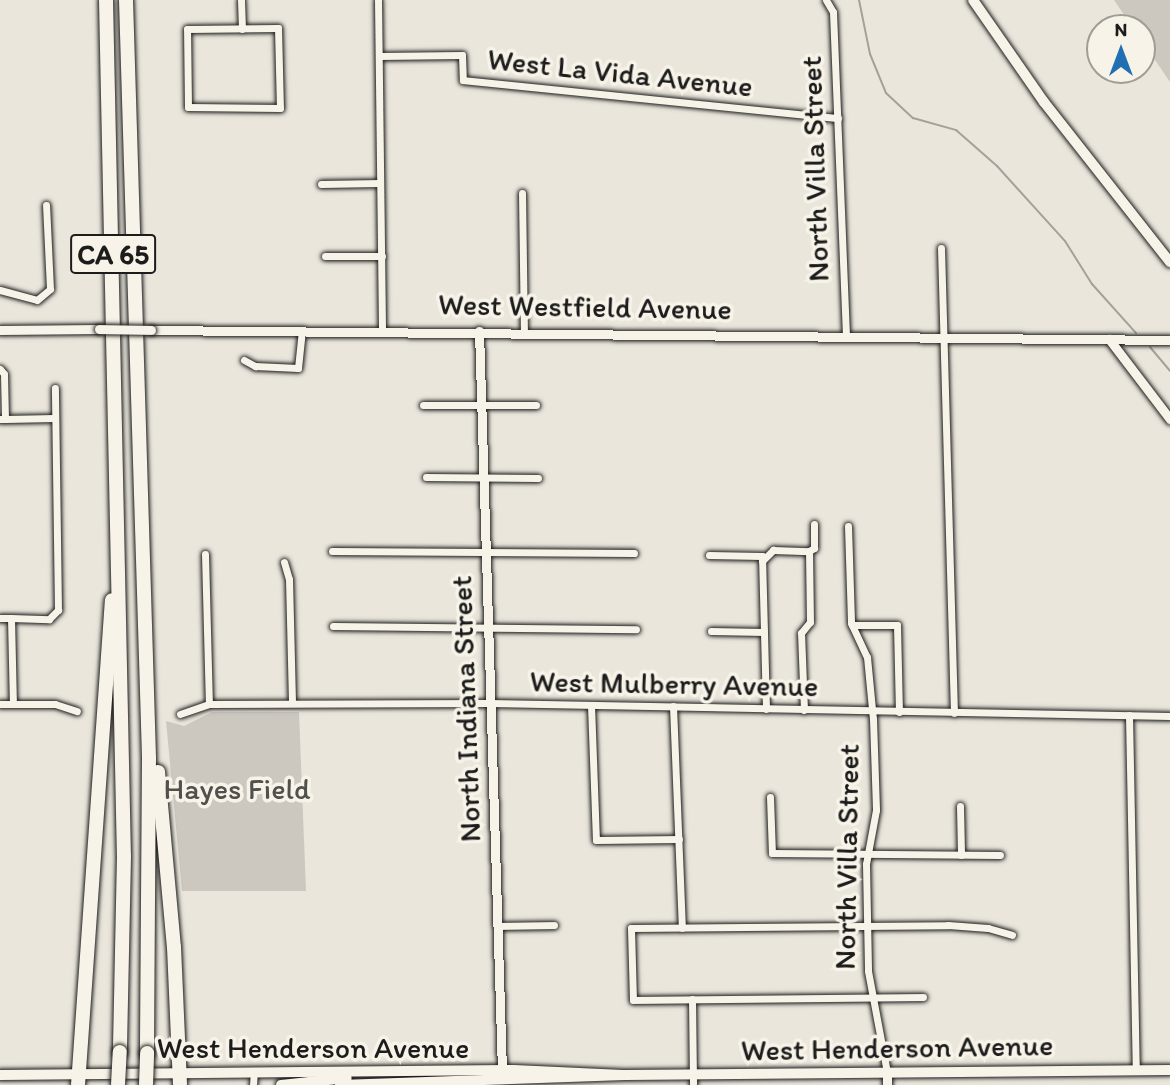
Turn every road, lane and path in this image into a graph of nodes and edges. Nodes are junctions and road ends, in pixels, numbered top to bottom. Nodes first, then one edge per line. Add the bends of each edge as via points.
1 (106, 0) edge
2 (126, 0) edge
3 (241, 0) edge
4 (378, 0) edge
5 (973, 0) edge
6 (828, 1) edge
7 (242, 29) junction
8 (379, 56) junction
9 (838, 118) junction
10 (380, 183) junction
11 (321, 184) dead end
12 (522, 193) dead end
13 (46, 205) dead end
14 (941, 247) dead end
15 (325, 256) dead end
16 (382, 256) junction
17 (1170, 262) edge
18 (0, 290) edge
19 (0, 330) edge
20 (302, 330) junction
21 (382, 331) junction
22 (479, 331) junction
23 (524, 331) junction
24 (846, 335) junction
25 (944, 336) junction
26 (1109, 339) junction
27 (1170, 340) edge
28 (244, 360) dead end
29 (0, 369) edge
30 (55, 388) dead end
31 (423, 405) dead end
32 (482, 405) junction
33 (536, 405) dead end
34 (54, 418) junction
35 (2, 419) edge
36 (1170, 419) edge
37 (484, 477) junction
38 (426, 478) dead end
39 (538, 478) dead end
40 (119, 508) junction
41 (814, 524) dead end
42 (848, 526) dead end
43 (332, 551) dead end
44 (486, 551) junction
45 (809, 551) junction
46 (634, 553) dead end
47 (205, 554) dead end
48 (709, 555) dead end
49 (762, 558) junction
50 (284, 562) dead end
51 (144, 610) junction
52 (0, 618) edge
53 (11, 618) junction
54 (852, 625) junction
55 (333, 626) dead end
56 (488, 626) junction
57 (636, 629) dead end
58 (711, 631) dead end
59 (764, 632) junction
60 (292, 703) junction
61 (490, 703) junction
62 (0, 704) edge
63 (13, 704) junction
64 (209, 704) junction
65 (591, 705) junction
66 (673, 706) junction
67 (766, 709) junction
68 (803, 710) junction
69 (77, 711) dead end
70 (870, 712) junction
71 (899, 712) junction
72 (954, 713) junction
73 (180, 714) dead end
74 (1129, 716) junction
75 (1170, 716) edge
76 (770, 797) dead end
77 (960, 806) dead end
78 (679, 839) junction
79 (867, 854) junction
80 (961, 855) junction
81 (1000, 855) dead end
82 (554, 925) dead end
83 (498, 926) junction
84 (867, 927) junction
85 (682, 928) junction
86 (1012, 935) dead end
87 (923, 997) dead end
88 (872, 998) junction
89 (692, 999) junction
90 (1136, 1070) junction
91 (1170, 1070) edge
92 (254, 1071) junction
93 (359, 1071) junction
94 (436, 1071) junction
95 (887, 1073) junction
96 (0, 1075) edge
97 (180, 1079) edge
98 (502, 1079) edge
99 (78, 1080) edge
100 (693, 1080) edge
101 (389, 1083) junction
102 (118, 1085) edge
103 (146, 1085) edge
104 (253, 1085) edge
105 (281, 1085) edge
106 (341, 1085) edge
107 (887, 1085) edge

1 - 40 highway, CA 65
2 - 51 highway, CA 65
3 - 7 street
4 - 8 street
5 - 17 main road via 1044,102
6 - 9 street, North Villa Street
7 - 7 street via 187,29 188,107 280,108 278,28
8 - 9 street, West La Vida Avenue via 462,55 463,80
8 - 10 street
9 - 24 street, North Villa Street
10 - 11 street
10 - 16 street
12 - 23 street
13 - 18 street via 50,289 37,300
14 - 25 street
15 - 16 street
16 - 21 street
19 - 20 street, West Westfield Avenue, bridge
20 - 21 street, West Westfield Avenue
20 - 28 street via 298,368 255,366
21 - 22 street, West Westfield Avenue
22 - 23 street, West Westfield Avenue
22 - 32 street, North Indiana Street
23 - 24 street, West Westfield Avenue
24 - 25 street, West Westfield Avenue
25 - 26 street, West Westfield Avenue
25 - 72 street
26 - 27 street, West Westfield Avenue
26 - 36 street
29 - 35 street via 4,374
30 - 34 street
31 - 32 street
32 - 33 street
32 - 37 street, North Indiana Street
34 - 35 street
34 - 53 street via 58,610 49,619
37 - 38 street
37 - 39 street
37 - 44 street, North Indiana Street
40 - 99 highway
40 - 102 highway, CA 65, bridge via 124,856
41 - 45 street via 814,548
42 - 54 street
43 - 44 street
44 - 46 street
44 - 56 street, North Indiana Street
45 - 49 street via 773,550
45 - 68 street via 810,622 801,633
47 - 64 street
48 - 49 street
49 - 59 street
50 - 60 street via 289,579
51 - 97 highway via 172,915
51 - 103 highway, CA 65, bridge via 151,867
52 - 53 street
53 - 63 street
54 - 70 street, North Villa Street via 867,657
54 - 71 street via 897,625
55 - 56 street
56 - 57 street
56 - 61 street, North Indiana Street
58 - 59 street
59 - 67 street
60 - 61 street, West Mulberry Avenue
60 - 64 street, West Mulberry Avenue
61 - 65 street, West Mulberry Avenue
61 - 83 street, North Indiana Street
62 - 63 street
63 - 69 street via 55,704
64 - 73 street, West Mulberry Avenue
65 - 66 street, West Mulberry Avenue
65 - 78 street via 596,840
66 - 67 street, West Mulberry Avenue
66 - 78 street
67 - 68 street, West Mulberry Avenue
68 - 70 street, West Mulberry Avenue
70 - 71 street, West Mulberry Avenue
70 - 79 street, North Villa Street via 876,810
71 - 72 street, West Mulberry Avenue
72 - 74 street, West Mulberry Avenue
74 - 75 street, West Mulberry Avenue
74 - 90 street
76 - 79 street via 772,853
77 - 80 street
78 - 85 street
79 - 80 street
79 - 84 street, North Villa Street
80 - 81 street
82 - 83 street
83 - 98 street, North Indiana Street
84 - 85 street
84 - 86 street via 967,925
84 - 88 street, North Villa Street
85 - 89 street via 631,928 633,1000
87 - 88 street
88 - 89 street
88 - 95 street, North Villa Street
89 - 100 street
90 - 91 main road, West Henderson Avenue
90 - 95 main road, West Henderson Avenue
92 - 93 main road, West Henderson Avenue
92 - 97 main road, West Henderson Avenue
92 - 104 street
93 - 94 main road, West Henderson Avenue
93 - 105 main road via 344,1079
94 - 98 main road, West Henderson Avenue
94 - 101 main road via 398,1076
95 - 100 main road, West Henderson Avenue
95 - 107 street, North Villa Street
96 - 99 main road, West Henderson Avenue
97 - 99 main road, West Henderson Avenue
98 - 100 main road, West Henderson Avenue via 625,1075
98 - 101 main road, West Henderson Avenue
101 - 106 main road, West Henderson Avenue

